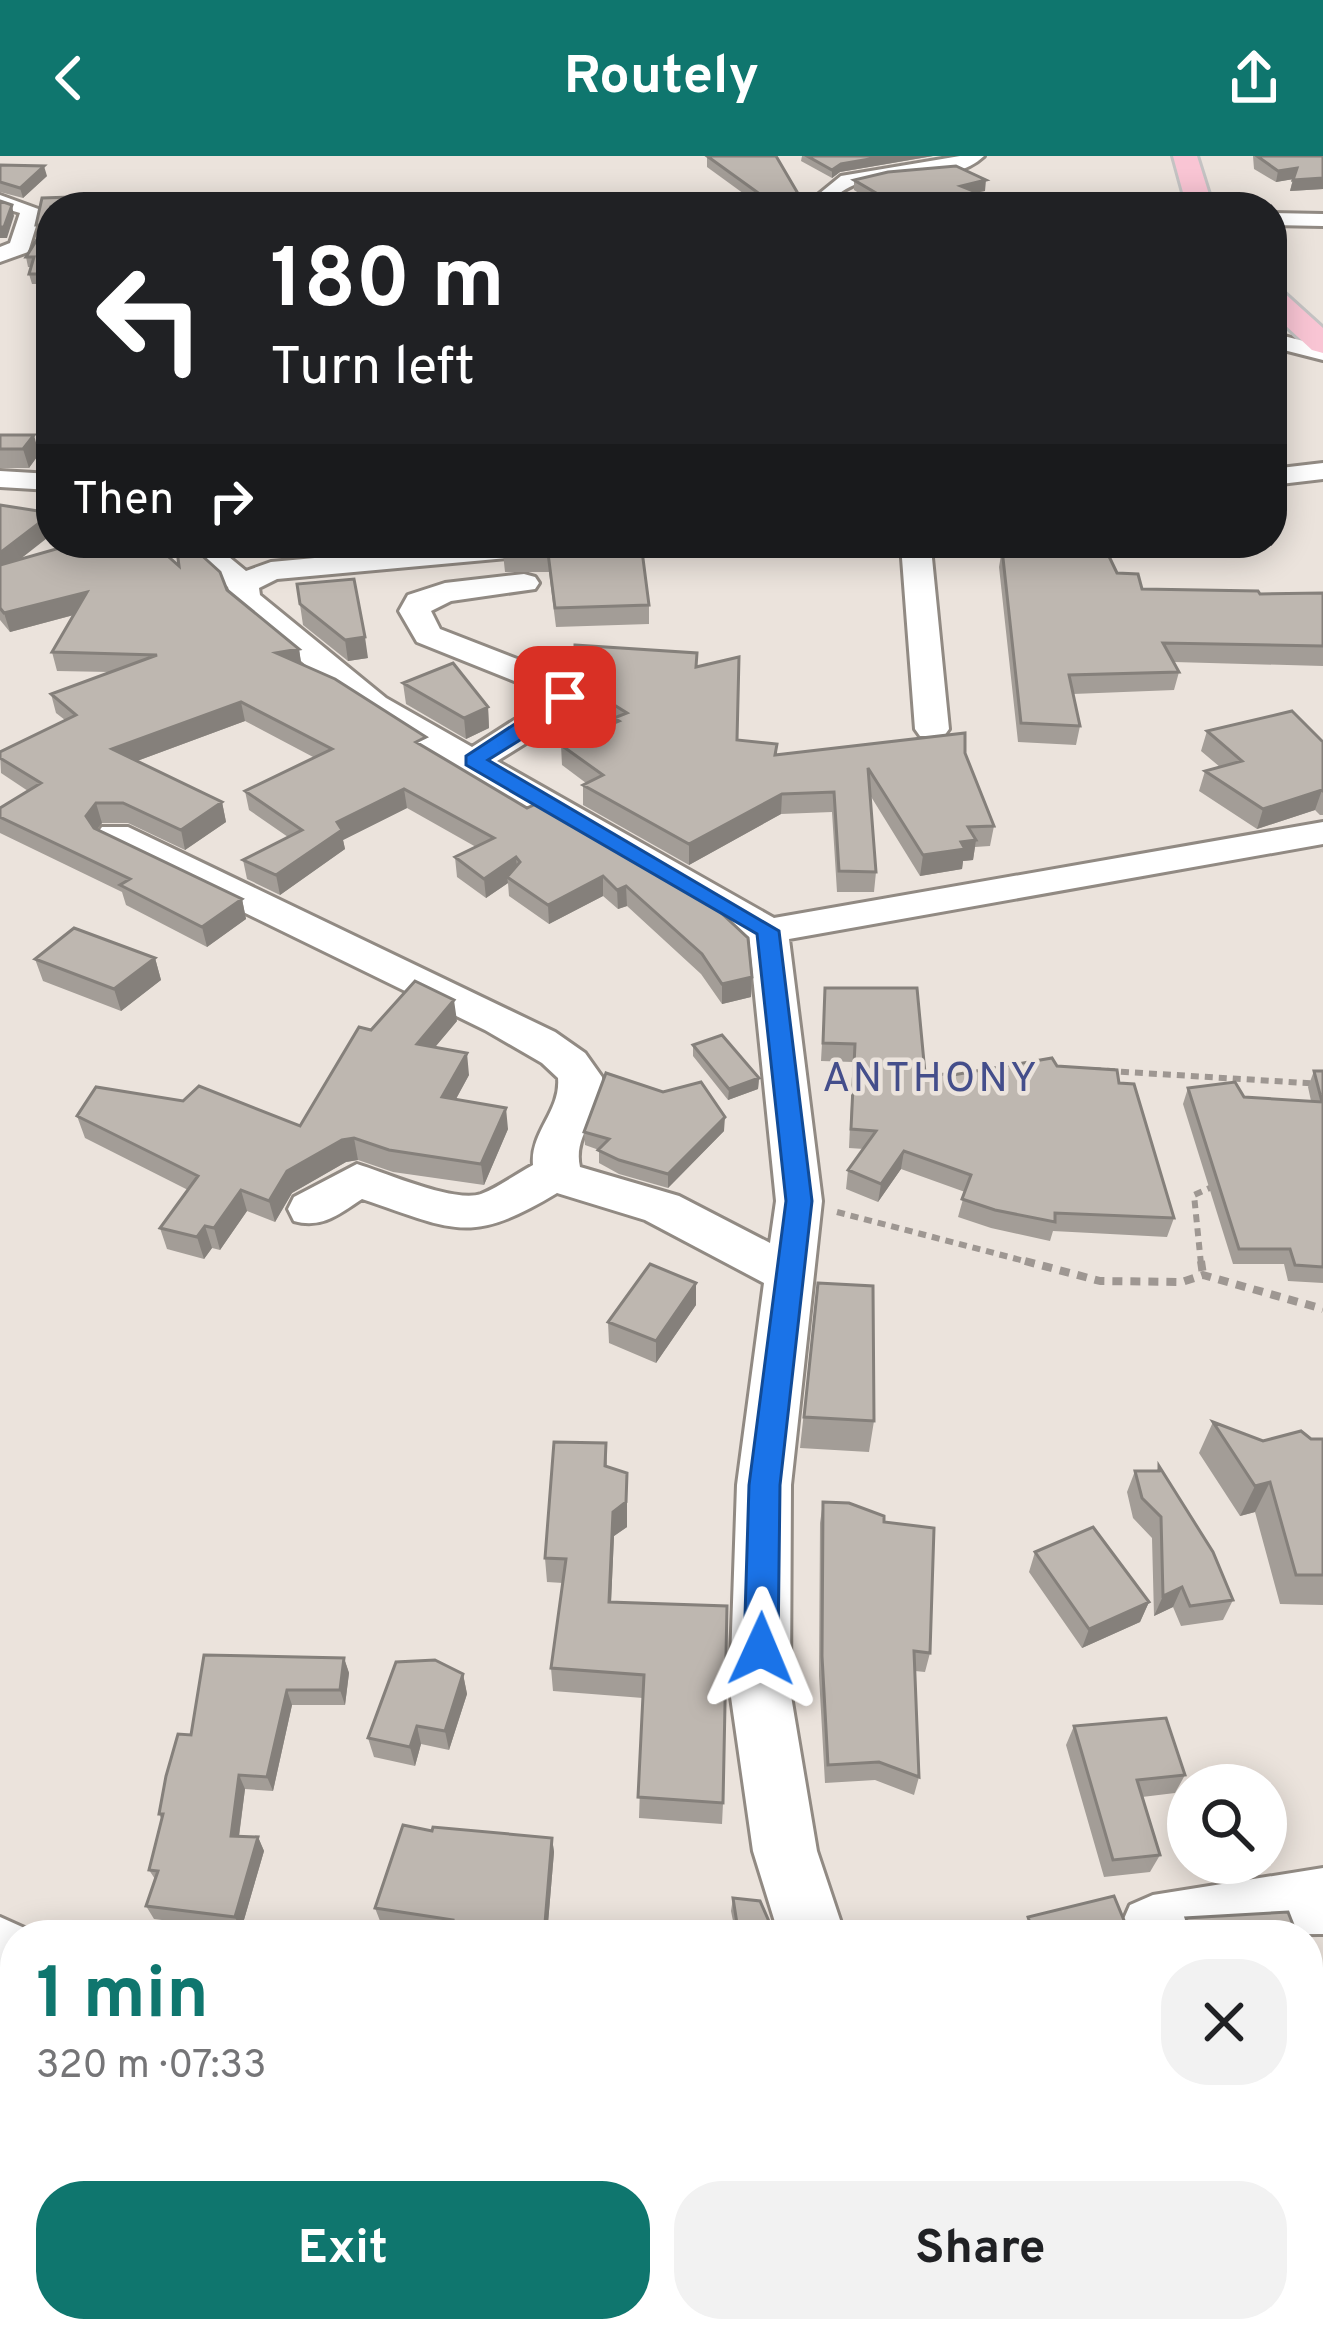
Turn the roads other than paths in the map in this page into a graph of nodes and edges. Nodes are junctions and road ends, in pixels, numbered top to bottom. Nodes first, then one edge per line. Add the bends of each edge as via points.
1 (974, 156) edge
2 (1185, 156) edge
3 (832, 192) edge
4 (1196, 192) edge
5 (0, 201) edge
6 (1287, 220) edge
7 (1323, 220) edge
8 (11, 250) edge
9 (1287, 311) edge
10 (1287, 344) edge
11 (1323, 344) edge
12 (1323, 353) edge
13 (1323, 471) edge
14 (1287, 475) edge
15 (0, 478) edge
16 (36, 481) edge
17 (212, 558) edge
18 (412, 558) edge
19 (917, 558) dead end
20 (524, 583) dead end
21 (243, 584) junction
22 (932, 729) dead end
23 (473, 760) junction
24 (1323, 833) edge
25 (115, 835) edge
26 (768, 931) junction
27 (558, 1172) junction
28 (311, 1208) dead end
29 (792, 1276) junction
30 (1323, 1901) edge
31 (807, 1920) edge
32 (1203, 1920) edge

1 - 3 street via 949,167 848,180
2 - 4 main road
5 - 8 street via 31,210
6 - 7 street
9 - 11 main road
10 - 12 street
13 - 14 street
15 - 16 street
17 - 21 street
18 - 21 street via 271,571
19 - 22 street
20 - 23 street via 445,592 416,611 428,635 565,697
21 - 23 street via 244,598 326,669
23 - 26 street
24 - 26 street
25 - 27 street via 570,1063 580,1098 552,1147
26 - 29 street via 799,1201
27 - 28 street via 481,1213 457,1215 357,1181
27 - 29 street via 662,1208
29 - 31 street via 764,1485 760,1690 785,1851
30 - 32 street

